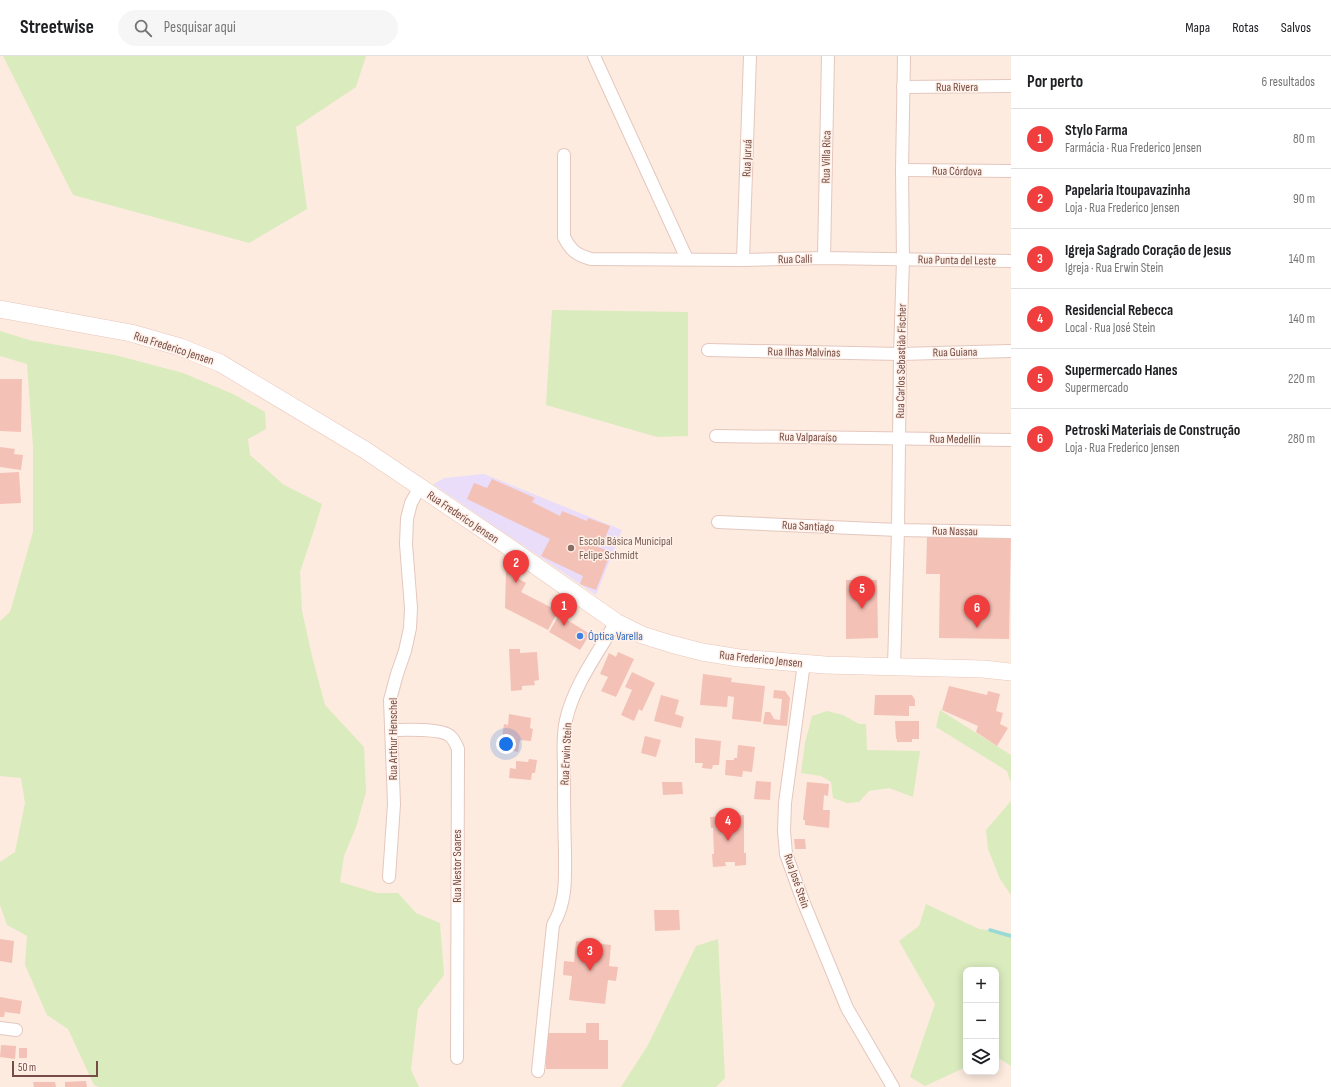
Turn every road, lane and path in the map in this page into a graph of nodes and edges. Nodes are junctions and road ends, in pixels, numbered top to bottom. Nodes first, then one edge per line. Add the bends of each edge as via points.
1 (594, 56) edge
2 (750, 56) edge
3 (828, 56) edge
4 (904, 56) edge
5 (1011, 86) edge
6 (903, 87) junction
7 (564, 155) dead end
8 (902, 170) junction
9 (1011, 171) edge
10 (824, 258) junction
11 (686, 259) junction
12 (743, 260) junction
13 (903, 260) junction
14 (1011, 261) edge
15 (0, 309) edge
16 (708, 350) dead end
17 (1011, 351) edge
18 (900, 354) junction
19 (716, 436) dead end
20 (900, 438) junction
21 (1011, 440) edge
22 (420, 487) junction
23 (718, 522) dead end
24 (898, 530) junction
25 (1011, 532) edge
26 (616, 622) junction
27 (804, 663) junction
28 (894, 666) junction
29 (1011, 672) edge
30 (391, 730) junction
31 (389, 877) dead end
32 (0, 1028) edge
33 (16, 1030) dead end
34 (457, 1058) dead end
35 (538, 1071) dead end
36 (891, 1084) edge

1 - 11 street
2 - 12 street, Rua Juruá
3 - 10 street, Rua Villa Rica
4 - 6 street, Rua Carlos Sebastião Fischer
5 - 6 street, Rua Rivera
6 - 8 street, Rua Carlos Sebastião Fischer
7 - 11 street, Rua Calli via 564,237 570,248 591,259
8 - 9 street, Rua Córdova
8 - 13 street, Rua Carlos Sebastião Fischer
10 - 12 street, Rua Calli
10 - 13 street, Rua Calli
11 - 12 street, Rua Calli
13 - 14 street, Rua Punta del Leste
13 - 18 street, Rua Carlos Sebastião Fischer
15 - 22 main road, Rua Frederico Jensen via 131,333 220,362 365,450
16 - 18 street, Rua Ilhas Malvinas
17 - 18 street, Rua Guiana
18 - 20 street, Rua Carlos Sebastião Fischer
19 - 20 street, Rua Valparaíso
20 - 21 street, Rua Medellin
20 - 24 street, Rua Carlos Sebastião Fischer
22 - 26 main road, Rua Frederico Jensen
22 - 30 street, Rua Arthur Henschel via 411,503 407,519 410,628 390,700
23 - 24 street, Rua Santiago
24 - 25 street, Rua Nassau
24 - 28 street, Rua Carlos Sebastião Fischer
26 - 27 main road, Rua Frederico Jensen via 642,635 702,652
26 - 35 street, Rua Erwin Stein via 582,680 571,702 566,721 564,897 562,908 553,925
27 - 28 main road, Rua Frederico Jensen
27 - 36 street, Rua José Stein via 785,803 786,854 848,1008
28 - 29 main road, Rua Frederico Jensen
30 - 31 street, Rua Arthur Henschel via 394,804
30 - 34 street, Rua Nestor Soares via 439,731 448,734 458,749
32 - 33 street

